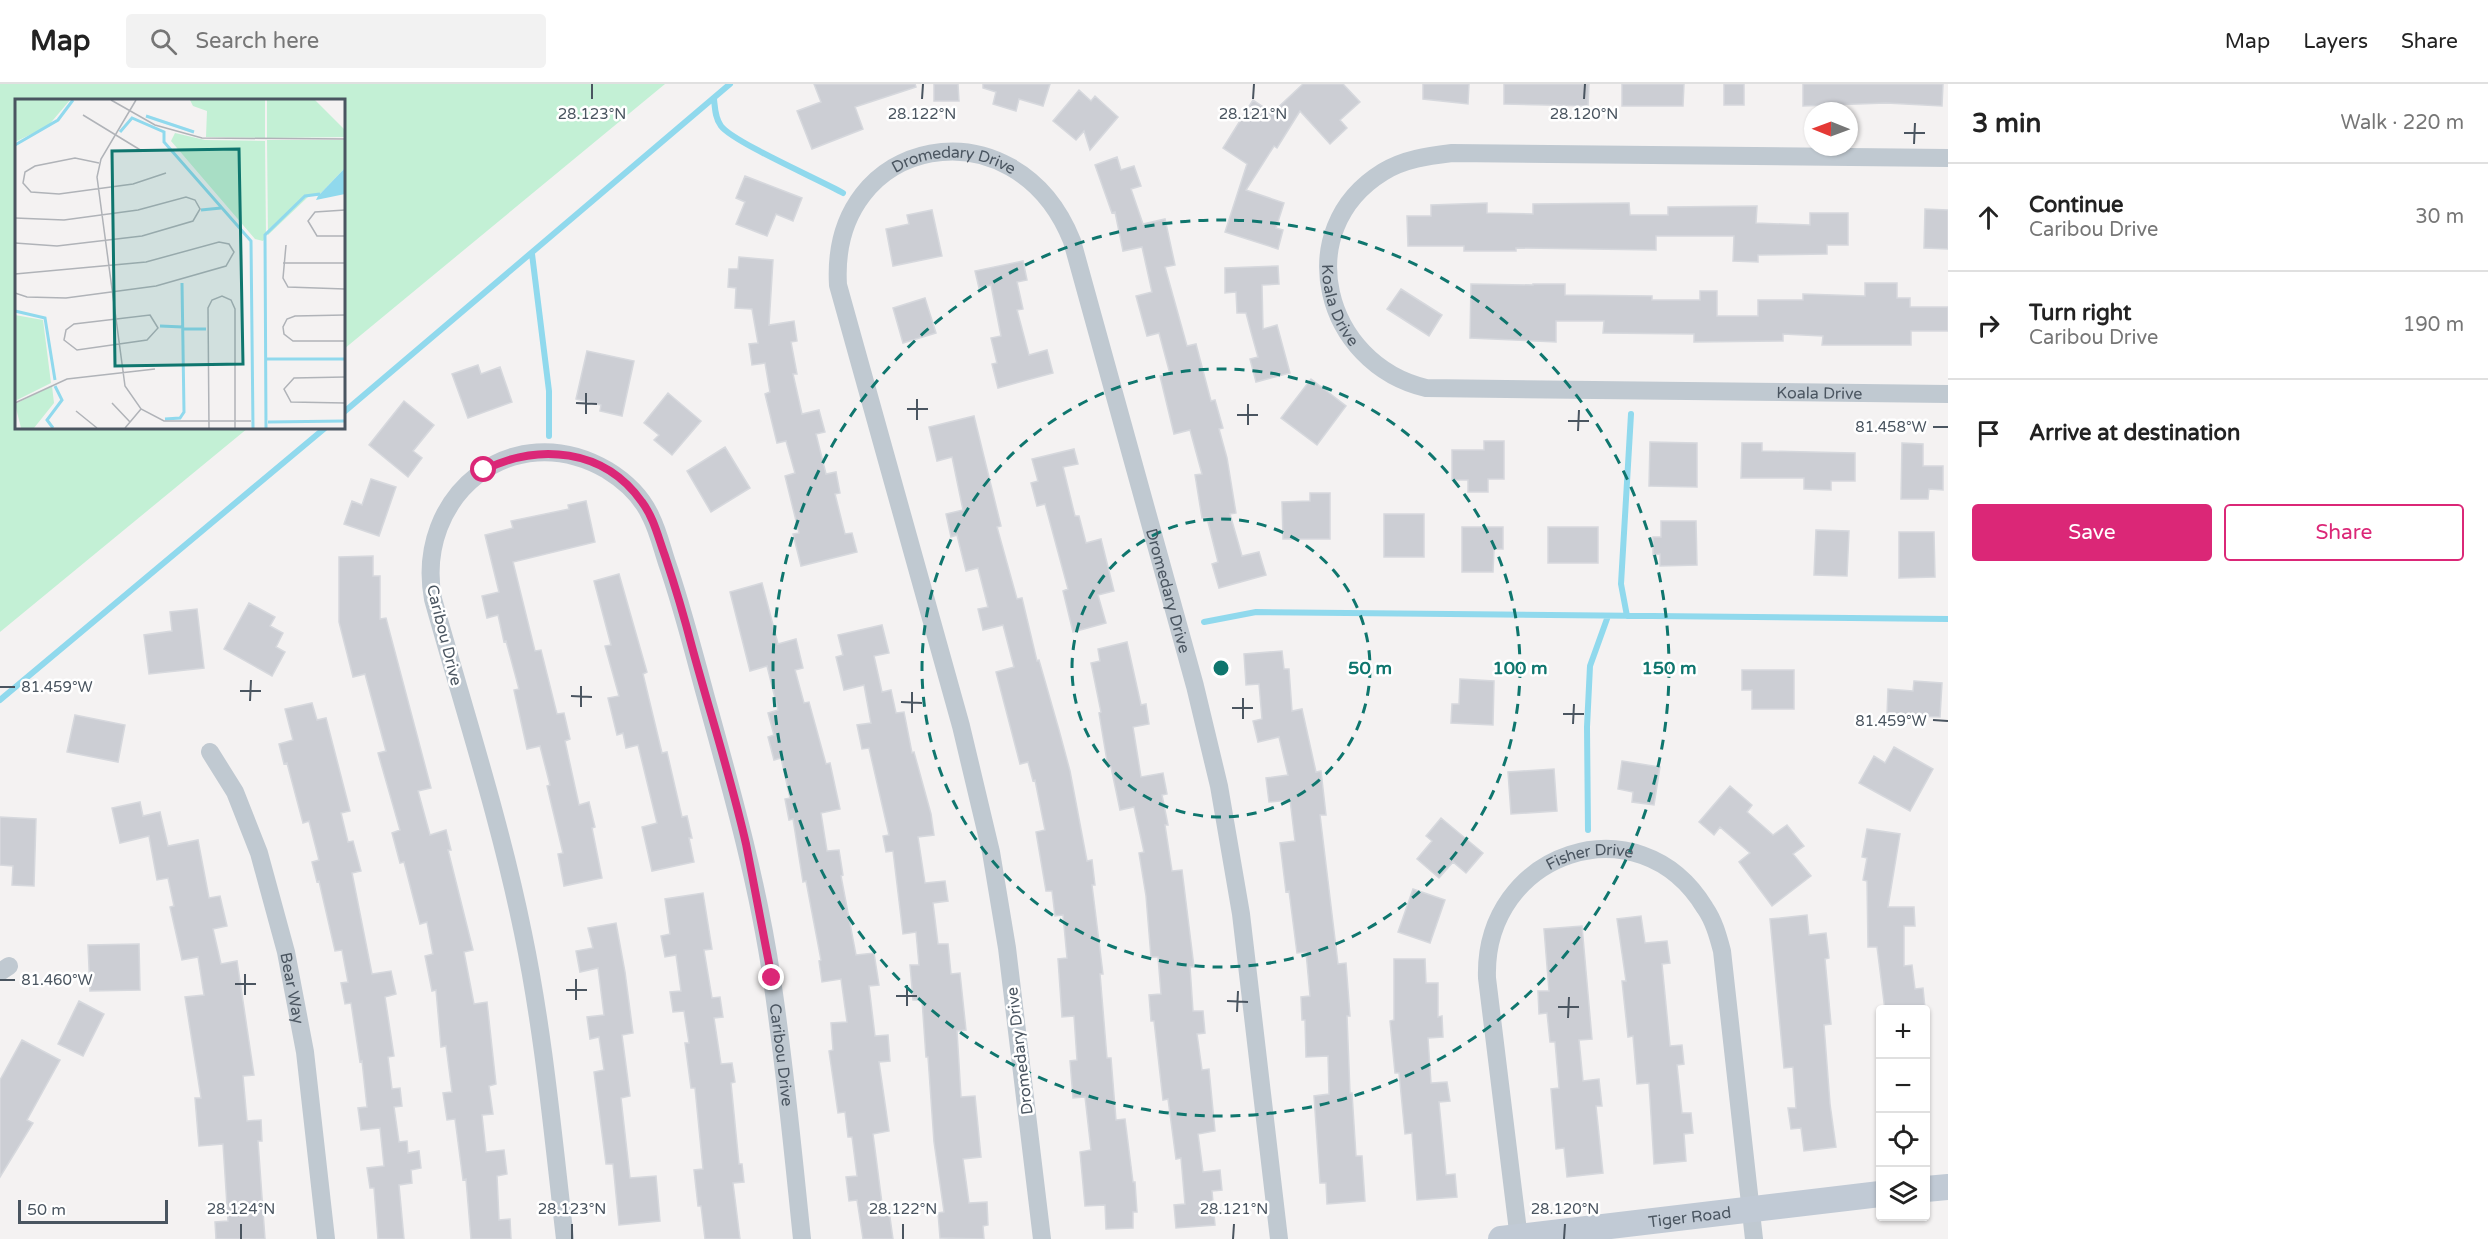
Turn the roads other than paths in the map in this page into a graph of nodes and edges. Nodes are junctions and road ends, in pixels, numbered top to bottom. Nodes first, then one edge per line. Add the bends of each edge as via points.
1 (1948, 158) edge
2 (1948, 394) edge
3 (210, 752) dead end
4 (1948, 1187) edge
5 (1930, 1189) edge
6 (1876, 1195) edge
7 (1751, 1209) junction
8 (1513, 1238) edge
9 (326, 1239) edge
10 (565, 1239) edge
11 (802, 1239) edge
12 (1042, 1239) edge
13 (1279, 1239) edge
14 (1754, 1239) edge

1 - 2 street, Koala Drive via 1452,153 1423,157 1382,172 1354,198 1335,231 1328,268 1334,305 1355,346 1387,374 1426,388
3 - 9 street, Bear Way via 235,792 260,853 286,952 305,1052
4 - 5 street
6 - 7 street, Tiger Road
7 - 8 street, Tiger Road
7 - 8 street, Fisher Drive via 1722,951 1716,929 1693,890 1656,862 1611,849 1587,850 1540,868 1519,886 1502,909 1488,950 1487,978
7 - 14 street, Fisher Drive
10 - 11 street, Caribou Drive via 538,1014 523,932 433,599 430,570 438,527 461,489 501,461 539,453 578,457 628,486 652,517 670,570 750,865 772,978
12 - 13 street, Dromedary Drive via 1007,948 991,852 962,726 838,285 841,236 865,192 890,170 938,152 984,155 1024,175 1053,204 1072,241 1196,686 1219,786 1241,914

